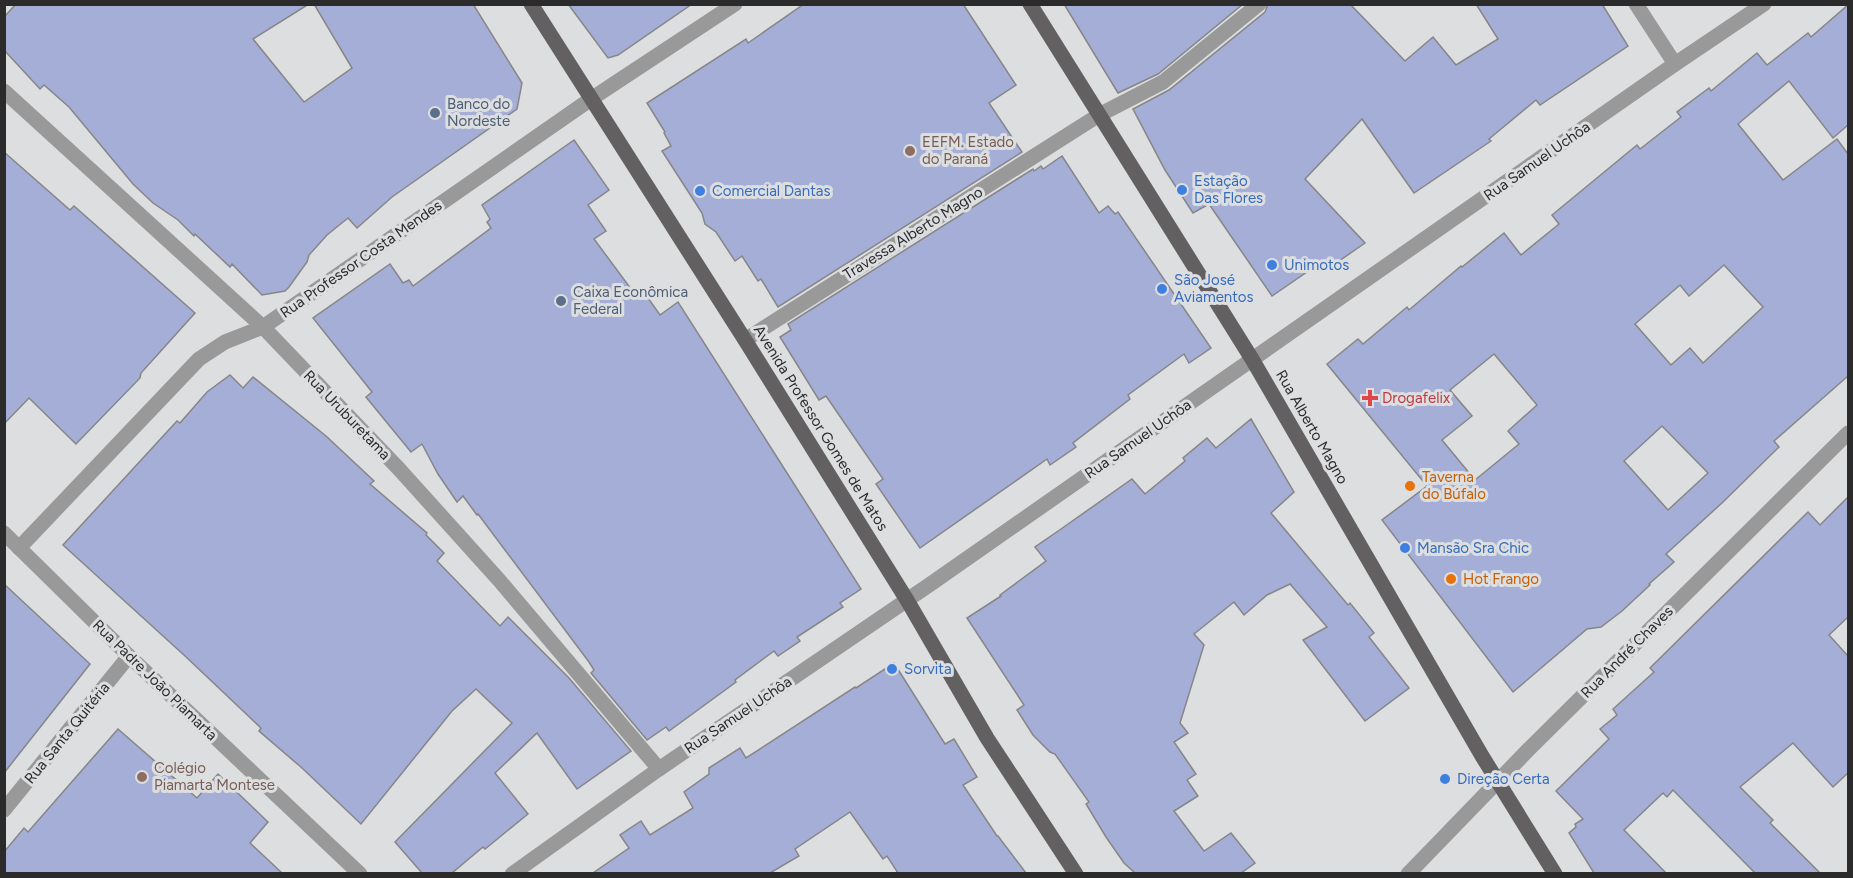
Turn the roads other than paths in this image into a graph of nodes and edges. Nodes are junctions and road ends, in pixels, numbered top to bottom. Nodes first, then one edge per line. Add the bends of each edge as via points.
1 (531, 4) edge
2 (735, 4) edge
3 (1030, 4) edge
4 (1259, 4) edge
5 (1636, 4) edge
6 (1764, 4) edge
7 (1674, 64) junction
8 (4, 91) edge
9 (591, 99) junction
10 (1099, 115) junction
11 (263, 327) junction
12 (745, 340) junction
13 (1252, 359) junction
14 (1848, 433) edge
15 (4, 533) edge
16 (19, 548) junction
17 (907, 600) junction
18 (129, 656) junction
19 (659, 769) junction
20 (1498, 781) junction
21 (4, 810) edge
22 (360, 873) edge
23 (513, 873) edge
24 (1076, 873) edge
25 (1408, 873) edge
26 (1554, 873) edge

1 - 9 main road, Avenida Professor Gomes de Matos
2 - 9 street, Rua Professor Costa Mendes
3 - 10 main road, Rua Alberto Magno
4 - 10 street, Travessa Alberto Magno via 1162,82
5 - 7 street
6 - 7 street, Rua Samuel Uchôa
7 - 13 street, Rua Samuel Uchôa
8 - 11 street, Rua Uruburetama
9 - 11 street, Rua Professor Costa Mendes
9 - 12 main road, Avenida Professor Gomes de Matos
10 - 12 street, Travessa Alberto Magno
10 - 13 main road, Rua Alberto Magno
11 - 16 street, Rua Professor Costa Mendes via 225,342 199,358
11 - 19 street, Rua Uruburetama via 491,571
12 - 17 main road, Avenida Professor Gomes de Matos
13 - 17 street, Rua Samuel Uchôa
13 - 20 main road, Rua Alberto Magno
14 - 20 street, Rua André Chaves
15 - 16 street, Rua Padre João Piamarta
16 - 18 street, Rua Padre João Piamarta
17 - 19 street, Rua Samuel Uchôa
17 - 24 main road, Avenida Professor Gomes de Matos via 987,738
18 - 21 street, Rua Santa Quitéria
18 - 22 street, Rua Padre João Piamarta
19 - 23 street, Rua Samuel Uchôa
20 - 25 street, Rua André Chaves
20 - 26 main road, Rua Alberto Magno

